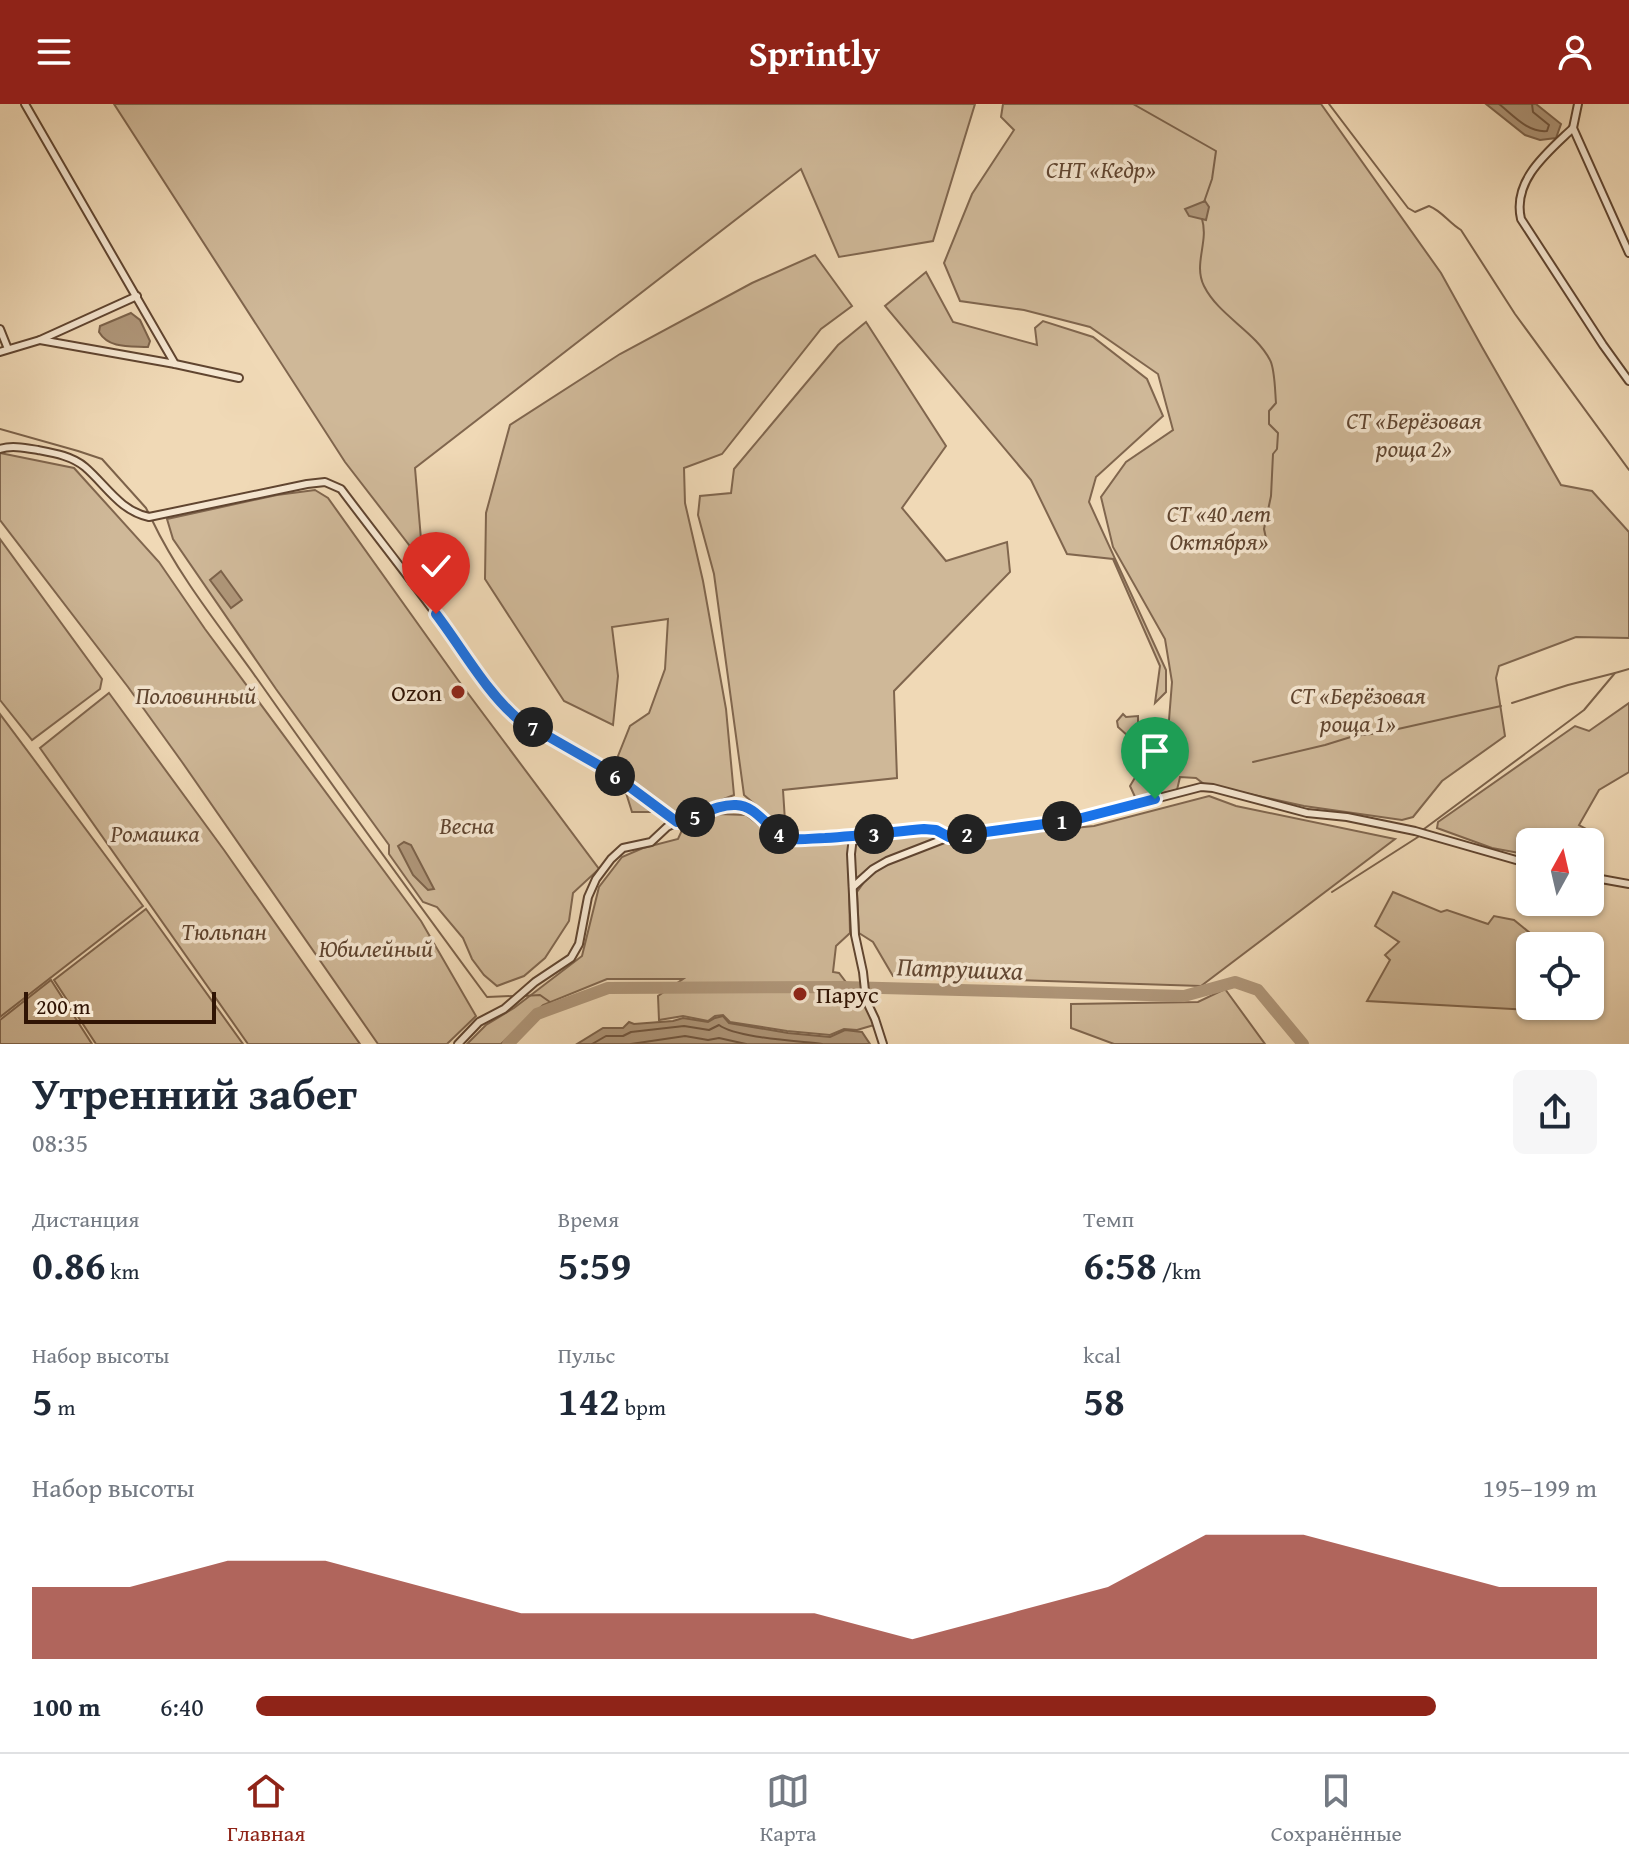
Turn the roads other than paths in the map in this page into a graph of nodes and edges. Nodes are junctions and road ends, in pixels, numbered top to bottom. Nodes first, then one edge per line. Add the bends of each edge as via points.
1 (25, 104) edge
2 (1578, 104) edge
3 (1573, 128) junction
4 (1629, 253) edge
5 (137, 296) junction
6 (0, 329) edge
7 (40, 340) junction
8 (8, 349) junction
9 (0, 352) edge
10 (175, 364) junction
11 (239, 378) dead end
12 (1629, 381) edge
13 (0, 449) edge
14 (677, 822) junction
15 (853, 837) junction
16 (949, 837) junction
17 (1516, 860) edge
18 (1604, 880) edge
19 (1629, 884) edge
20 (853, 887) junction
21 (458, 1044) edge
22 (883, 1044) edge

1 - 5 street
2 - 3 street
3 - 4 street
3 - 12 street via 1533,166 1519,209 1521,219
5 - 7 street
5 - 10 street
6 - 8 street
7 - 8 street
7 - 10 street
8 - 9 street
10 - 11 street
13 - 14 street via 34,449 73,460 129,510 149,517 325,482 341,489 509,711 607,770
14 - 15 street via 738,805 793,839
14 - 21 street via 651,842 623,848 611,859 588,897 571,958 479,1022
15 - 16 street via 924,829
15 - 20 street
16 - 17 street via 1074,820 1201,787 1307,813 1415,831
16 - 20 street via 887,861
18 - 19 street
20 - 22 street via 865,996

